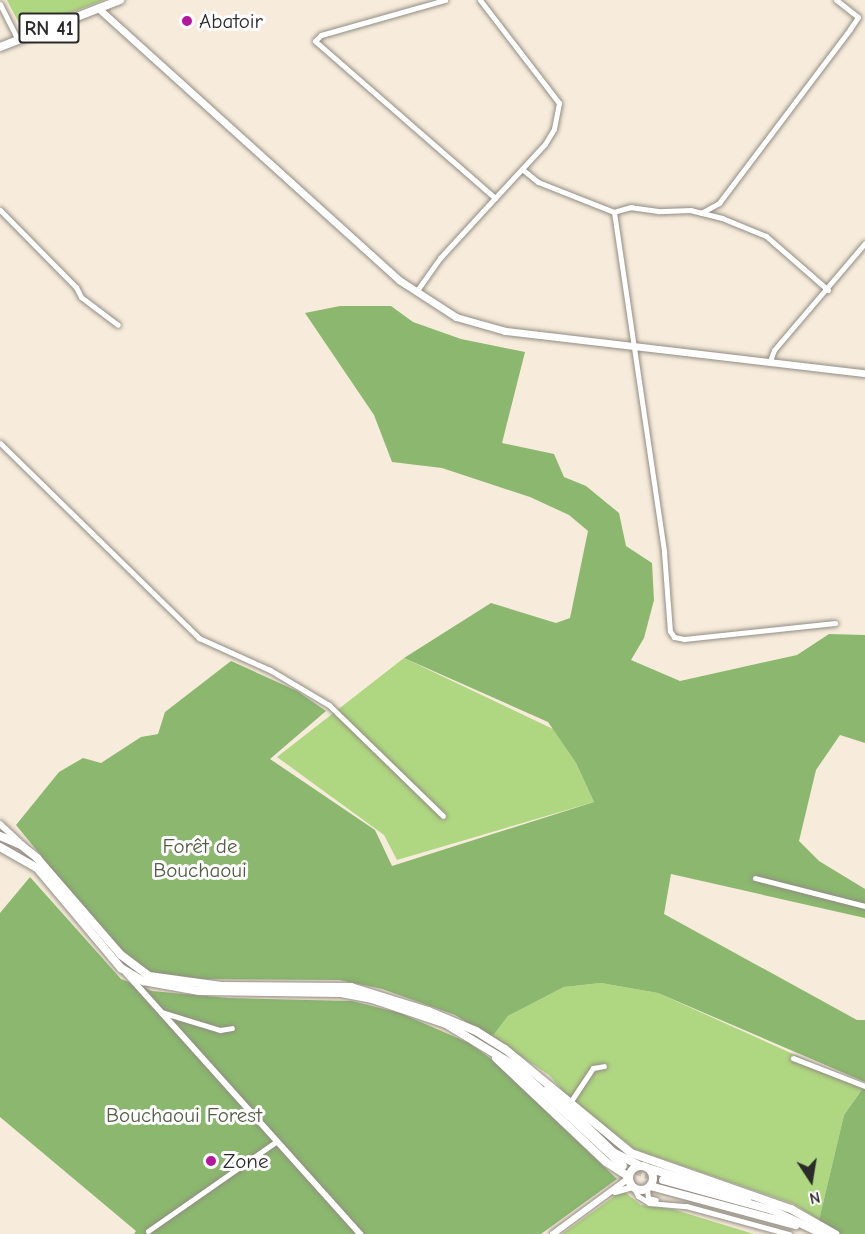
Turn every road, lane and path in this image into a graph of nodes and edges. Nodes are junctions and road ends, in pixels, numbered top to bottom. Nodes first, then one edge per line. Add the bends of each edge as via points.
1 (120, 0) edge
2 (445, 0) edge
3 (480, 0) edge
4 (836, 0) edge
5 (0, 4) edge
6 (98, 8) junction
7 (8, 18) junction
8 (0, 21) edge
9 (18, 40) junction
10 (0, 47) edge
11 (522, 169) junction
12 (495, 198) junction
13 (0, 210) edge
14 (614, 212) junction
15 (701, 213) junction
16 (865, 243) edge
17 (828, 290) junction
18 (416, 292) junction
19 (118, 325) dead end
20 (631, 345) junction
21 (770, 361) junction
22 (865, 373) edge
23 (0, 443) edge
24 (835, 623) dead end
25 (442, 816) dead end
26 (0, 824) edge
27 (0, 836) edge
28 (21, 845) junction
29 (0, 848) edge
30 (755, 878) dead end
31 (865, 906) edge
32 (121, 968) junction
33 (161, 1012) junction
34 (232, 1028) dead end
35 (478, 1040) junction
36 (793, 1058) dead end
37 (604, 1066) dead end
38 (529, 1069) junction
39 (865, 1086) edge
40 (569, 1104) junction
41 (277, 1141) junction
42 (623, 1166) tunnel mouth
43 (644, 1167) junction
44 (629, 1177) junction
45 (663, 1180) tunnel mouth
46 (634, 1187) junction
47 (648, 1188) junction
48 (604, 1198) junction
49 (686, 1206) junction
50 (803, 1216) junction
51 (148, 1231) dead end
52 (360, 1234) edge
53 (554, 1234) edge
54 (789, 1234) edge
55 (815, 1234) edge
56 (824, 1234) edge
57 (835, 1234) edge

1 - 6 main road, RN 41
2 - 12 street via 321,35 315,41
3 - 11 street via 559,104 554,129
4 - 15 street via 858,17 718,203
5 - 7 street
6 - 9 main road, RN 41
6 - 18 main road
7 - 8 street
7 - 9 street
9 - 10 main road, RN 41
11 - 12 street
11 - 14 street via 538,183
12 - 18 street via 440,258
13 - 19 street via 76,287 81,297
14 - 15 street via 631,207
14 - 20 street
15 - 17 street via 766,236
16 - 17 street
17 - 21 street via 774,350
18 - 20 main road via 456,317 505,331
20 - 21 main road
20 - 24 street via 664,552 670,631 674,637 753,634
21 - 22 main road
23 - 25 street via 199,638 270,670 329,705
26 - 28 street
27 - 28 highway
28 - 38 highway via 48,868 121,955 149,976 221,986 365,990 476,1031
29 - 32 highway via 37,868
30 - 31 street
32 - 33 street
32 - 35 highway via 166,988 356,996 418,1014
33 - 34 street via 220,1030
33 - 41 street
35 - 42 highway via 515,1066
35 - 44 main road via 606,1162
36 - 39 street
37 - 40 street via 593,1068
38 - 40 highway
38 - 43 main road via 613,1152
40 - 50 highway via 619,1146 640,1158
41 - 51 street
41 - 52 street
43 - 44 main road
43 - 47 main road via 654,1176
43 - 50 main road
44 - 46 main road
44 - 48 street
45 - 56 highway via 772,1210
46 - 47 main road
46 - 48 street
46 - 49 street via 645,1202
47 - 49 street via 649,1199
47 - 55 main road via 778,1219
48 - 53 street
49 - 54 street
50 - 57 highway

